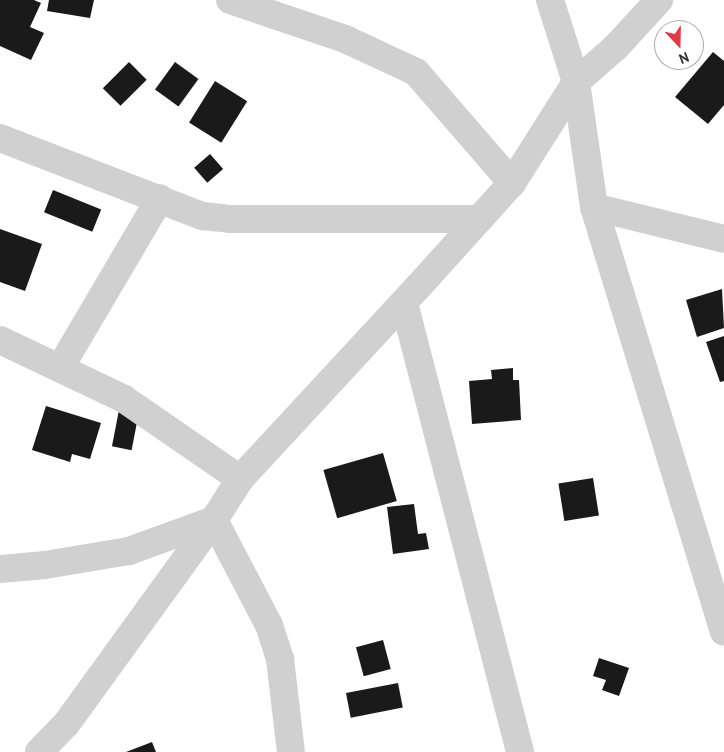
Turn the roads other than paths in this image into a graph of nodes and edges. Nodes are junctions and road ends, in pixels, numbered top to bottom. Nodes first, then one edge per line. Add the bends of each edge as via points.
1 (230, 0) edge
2 (550, 0) edge
3 (659, 0) edge
4 (576, 82) junction
5 (0, 138) edge
6 (512, 183) junction
7 (160, 198) junction
8 (594, 206) junction
9 (479, 220) junction
10 (724, 239) edge
11 (404, 303) junction
12 (0, 340) edge
13 (60, 368) junction
14 (240, 479) junction
15 (214, 520) junction
16 (0, 570) edge
17 (724, 632) edge
18 (39, 752) edge
19 (291, 752) edge
20 (520, 752) edge

1 - 6 street via 345,39 416,72
2 - 4 street
3 - 4 street via 616,47
4 - 6 street
4 - 8 street
5 - 7 street
6 - 9 street
7 - 9 street via 202,216 230,219
7 - 13 street
8 - 10 street
8 - 17 street
9 - 11 street
11 - 14 street
11 - 20 street
12 - 13 street
13 - 14 street via 124,399
14 - 15 street
15 - 16 street via 129,551
15 - 18 street via 66,723
15 - 19 street via 269,625 280,659

